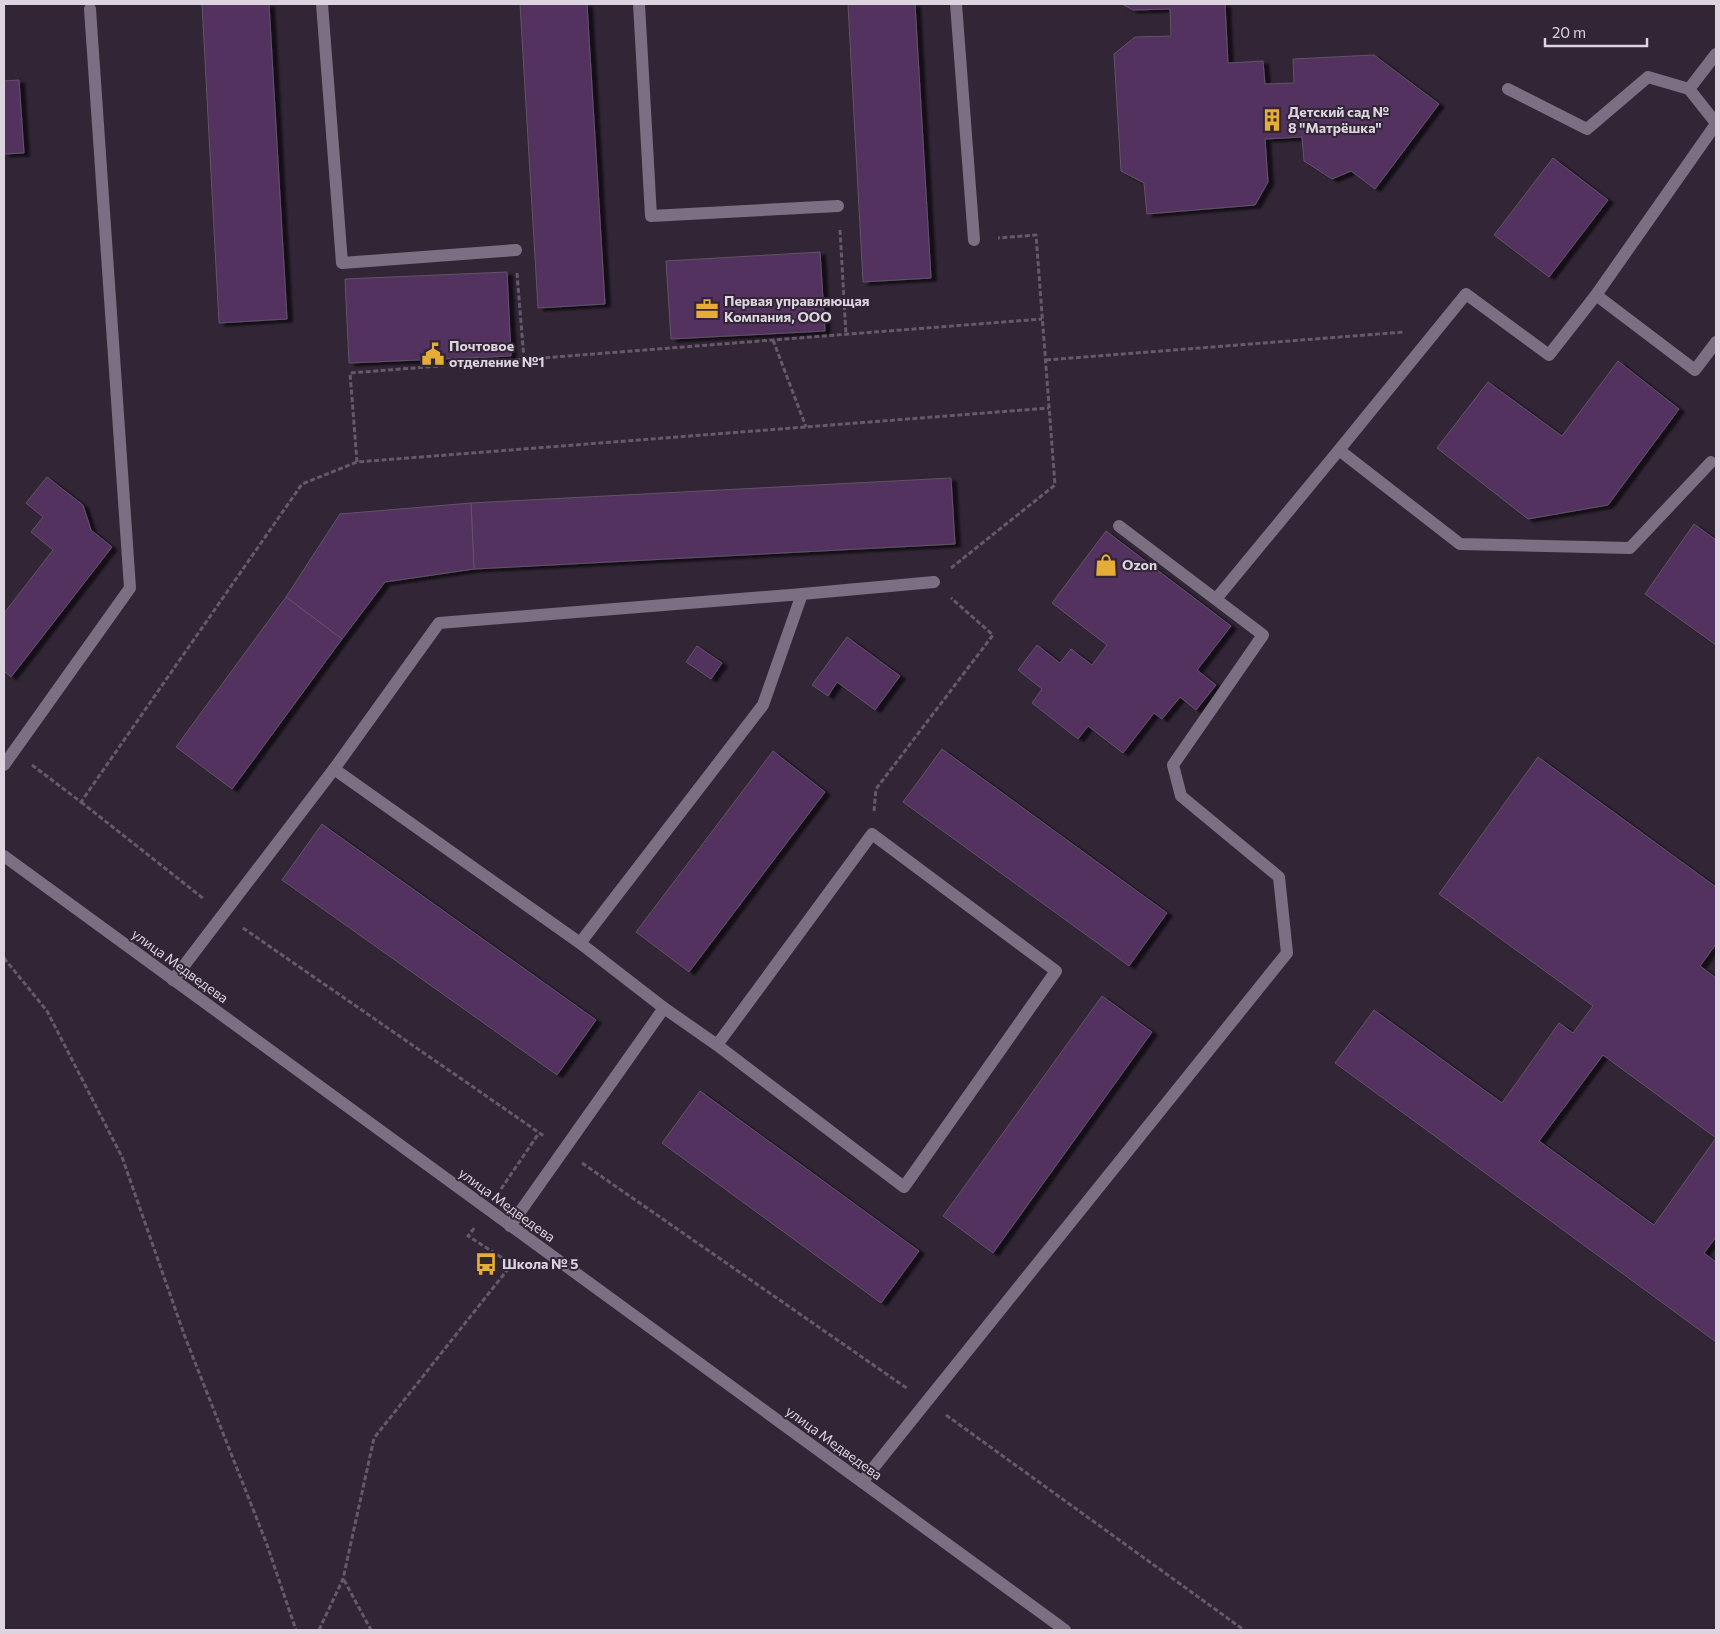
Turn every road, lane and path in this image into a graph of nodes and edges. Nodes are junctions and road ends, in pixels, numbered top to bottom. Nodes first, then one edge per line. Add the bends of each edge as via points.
1 (322, 4) edge
2 (639, 4) edge
3 (956, 4) edge
4 (89, 5) edge
5 (1716, 54) edge
6 (1508, 89) dead end
7 (1689, 89) junction
8 (1716, 124) edge
9 (838, 206) joint
10 (974, 240) joint
11 (516, 250) joint
12 (1596, 295) junction
13 (1042, 319) junction
14 (1437, 330) junction
15 (846, 335) junction
16 (773, 340) junction
17 (1716, 342) edge
18 (524, 359) junction
19 (1046, 360) junction
20 (1049, 408) junction
21 (806, 427) junction
22 (1339, 450) junction
23 (358, 462) junction
24 (1711, 462) dead end
25 (1119, 526) dead end
26 (934, 582) junction
27 (802, 594) junction
28 (1216, 599) junction
29 (13, 751) junction
30 (4, 765) edge
31 (334, 769) junction
32 (81, 802) junction
33 (872, 834) junction
34 (4, 856) edge
35 (223, 914) junction
36 (580, 944) junction
37 (4, 958) edge
38 (173, 980) junction
39 (664, 1008) junction
40 (717, 1045) junction
41 (539, 1133) junction
42 (564, 1150) junction
43 (487, 1208) junction
44 (510, 1226) junction
45 (927, 1402) junction
46 (862, 1482) junction
47 (343, 1579) junction
48 (296, 1630) edge
49 (319, 1630) edge
50 (371, 1630) edge
51 (1066, 1630) edge
52 (1244, 1630) edge

1 - 11 street via 342,264
2 - 9 street via 651,216
3 - 10 street
4 - 29 street via 130,588
5 - 7 street
6 - 7 street via 1587,129 1648,77
7 - 8 street
8 - 12 street
9 - 15 path
10 - 13 path via 1036,235
11 - 18 path
12 - 14 street via 1549,355 1466,294
12 - 17 street via 1695,370
13 - 15 path
13 - 19 path
14 - 19 path
14 - 22 street
15 - 16 path
16 - 18 path
16 - 21 path
18 - 23 path via 350,373
19 - 20 path
20 - 21 path
20 - 26 path via 1055,484
21 - 23 path
22 - 24 street via 1460,544 1630,548
22 - 28 street
23 - 32 path via 302,484
25 - 28 street
26 - 27 street
26 - 33 path via 993,635 876,789
27 - 31 street via 439,623
27 - 36 street via 763,705
28 - 45 street via 1263,635 1173,766 1181,796 1279,877 1287,953
29 - 30 street
29 - 32 path
31 - 35 street
31 - 36 street
32 - 35 path
33 - 40 street
33 - 40 street via 1056,971 904,1187
34 - 38 street, улица Медведева
35 - 38 street
35 - 41 path
36 - 39 street
37 - 48 path via 46,1011 122,1157 185,1337 266,1542
38 - 43 street, улица Медведева
39 - 40 street
39 - 42 street
41 - 42 path
41 - 43 path
42 - 44 street
42 - 45 path
43 - 44 street, улица Медведева
43 - 47 path via 468,1236 512,1264 374,1438
44 - 46 street, улица Медведева
45 - 46 street
45 - 52 path
46 - 51 street, улица Медведева
47 - 49 path
47 - 50 path

